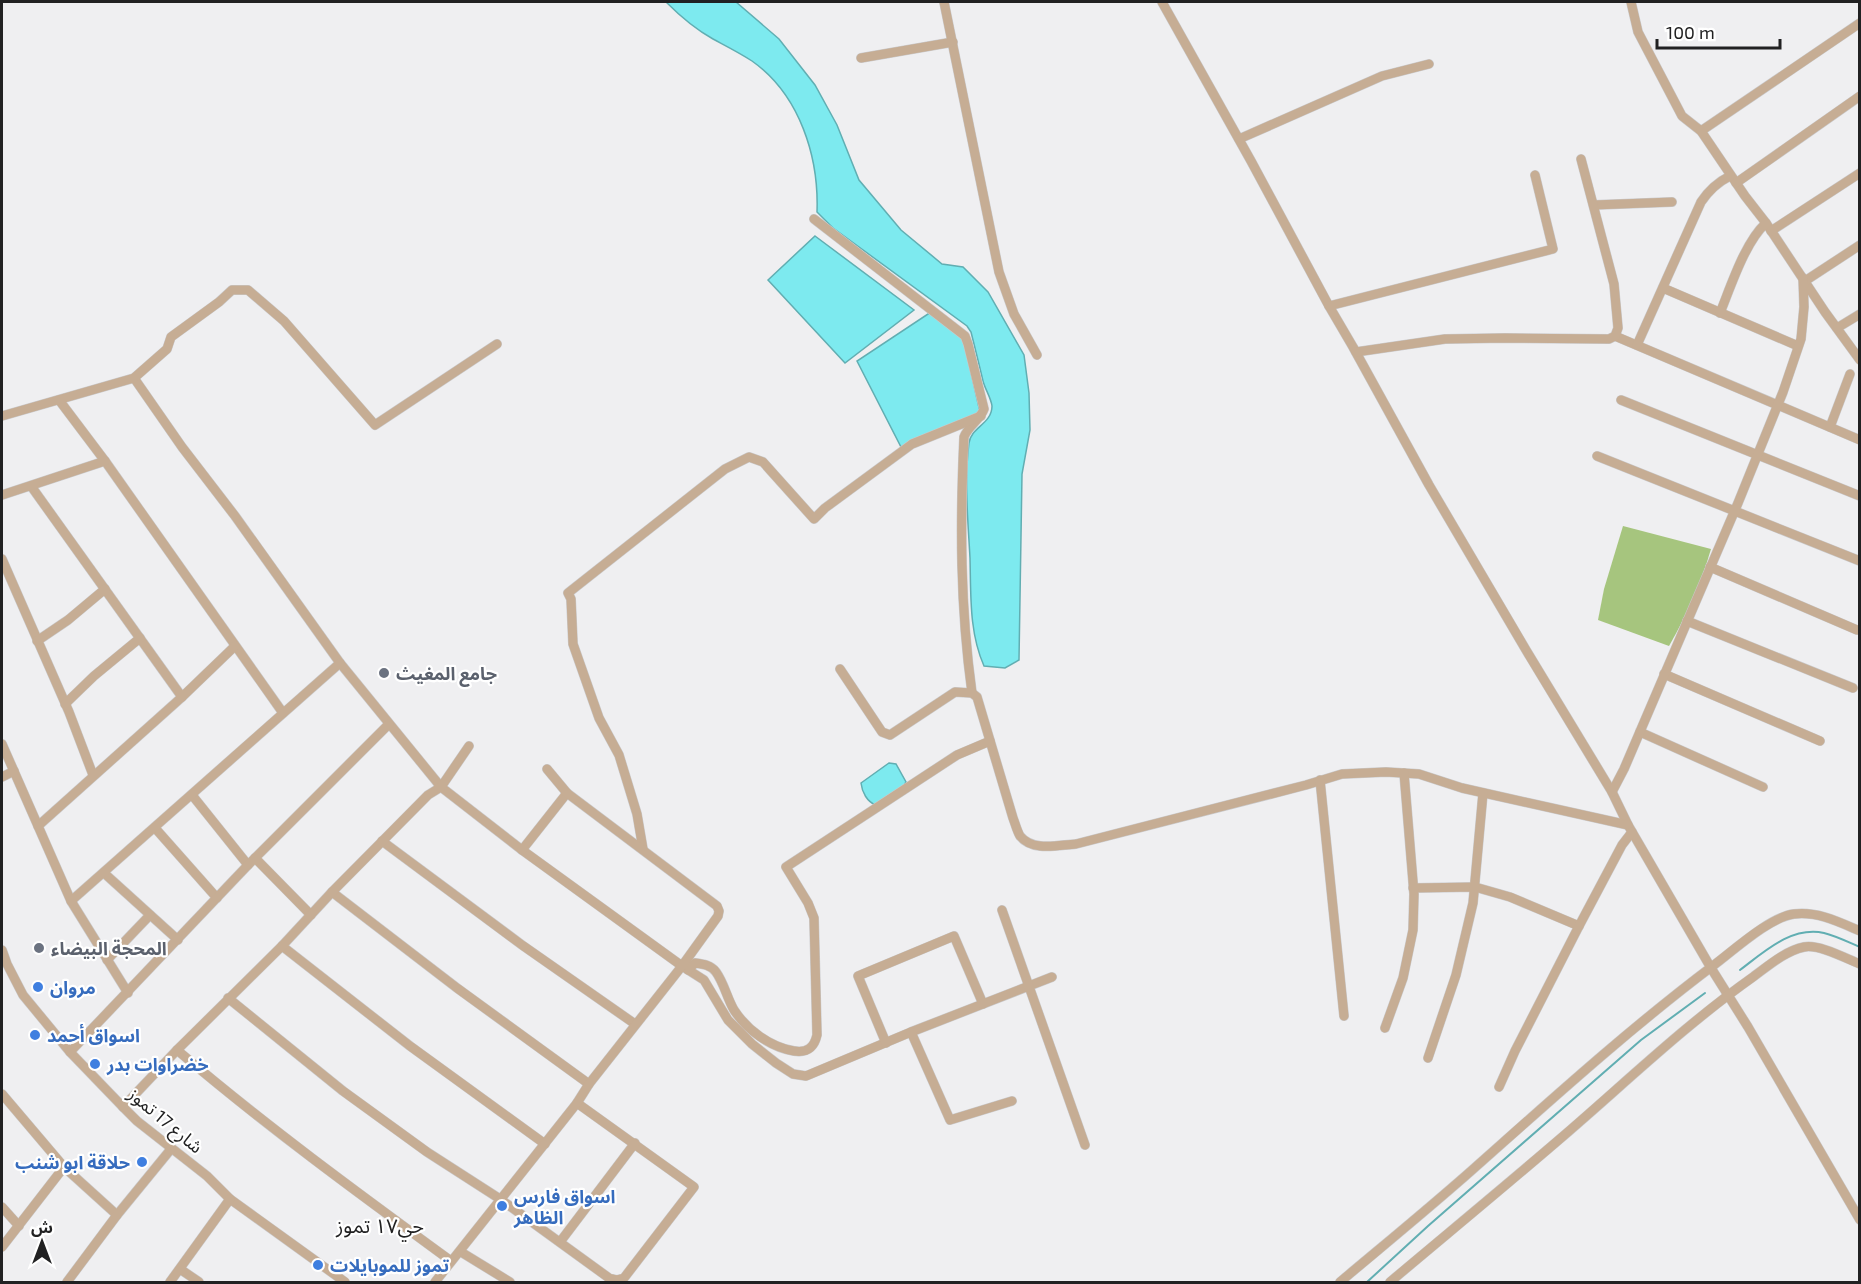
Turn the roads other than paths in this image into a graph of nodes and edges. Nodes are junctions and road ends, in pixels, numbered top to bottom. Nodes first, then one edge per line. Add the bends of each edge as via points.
1 (944, 2) edge
2 (1162, 2) edge
3 (1631, 2) edge
4 (1860, 23) edge
5 (953, 42) junction
6 (861, 58) dead end
7 (1429, 64) dead end
8 (1860, 96) edge
9 (1701, 131) junction
10 (1239, 139) junction
11 (1581, 159) dead end
12 (1860, 173) edge
13 (1535, 175) dead end
14 (1733, 179) junction
15 (1672, 202) dead end
16 (1594, 205) junction
17 (814, 219) dead end
18 (1769, 227) junction
19 (1860, 245) edge
20 (1804, 279) junction
21 (1663, 288) junction
22 (1329, 306) junction
23 (1720, 312) junction
24 (1860, 314) edge
25 (1837, 328) junction
26 (1616, 336) junction
27 (496, 344) dead end
28 (1637, 345) junction
29 (1798, 346) junction
30 (1356, 352) junction
31 (1037, 355) dead end
32 (1860, 360) edge
33 (1850, 374) dead end
34 (134, 378) junction
35 (59, 400) junction
36 (1621, 400) dead end
37 (1778, 405) junction
38 (2, 416) edge
39 (981, 416) junction
40 (1830, 427) junction
41 (1860, 440) edge
42 (1758, 455) junction
43 (1597, 456) dead end
44 (105, 461) junction
45 (31, 486) junction
46 (2, 495) edge
47 (1860, 496) edge
48 (1734, 511) junction
49 (2, 559) edge
50 (1860, 561) edge
51 (1710, 567) junction
52 (105, 589) junction
53 (1687, 621) junction
54 (1857, 630) dead end
55 (140, 638) junction
56 (37, 641) junction
57 (235, 646) junction
58 (340, 663) junction
59 (840, 669) dead end
60 (1664, 674) junction
61 (1853, 688) dead end
62 (972, 693) junction
63 (182, 697) junction
64 (65, 704) junction
65 (283, 713) junction
66 (388, 724) junction
67 (1640, 732) junction
68 (990, 741) junction
69 (1820, 741) dead end
70 (2, 744) edge
71 (469, 746) dead end
72 (547, 769) dead end
73 (14, 771) junction
74 (1404, 773) junction
75 (93, 775) junction
76 (2, 777) edge
77 (1320, 780) junction
78 (441, 787) junction
79 (1763, 788) dead end
80 (1612, 792) junction
81 (567, 793) junction
82 (1483, 793) junction
83 (192, 795) junction
84 (38, 826) junction
85 (155, 828) junction
86 (1630, 828) junction
87 (382, 841) junction
88 (643, 849) junction
89 (522, 850) junction
90 (251, 862) junction
91 (104, 873) junction
92 (1475, 887) junction
93 (1413, 888) junction
94 (332, 892) junction
95 (217, 898) junction
96 (71, 901) junction
97 (1002, 910) dead end
98 (150, 915) junction
99 (311, 915) junction
100 (1579, 926) junction
101 (1860, 931) edge
102 (178, 940) junction
103 (282, 946) junction
104 (2, 950) edge
105 (107, 960) junction
106 (1860, 964) edge
107 (4, 966) edge
108 (685, 968) junction
109 (1710, 968) junction
110 (1052, 977) dead end
111 (1029, 986) junction
112 (128, 993) junction
113 (1727, 995) junction
114 (228, 998) junction
115 (983, 1004) junction
116 (1344, 1016) dead end
117 (635, 1024) junction
118 (1385, 1028) dead end
119 (910, 1032) junction
120 (886, 1042) junction
121 (177, 1050) junction
122 (70, 1052) junction
123 (1428, 1058) dead end
124 (589, 1084) junction
125 (1499, 1086) dead end
126 (2, 1094) edge
127 (1012, 1101) dead end
128 (577, 1103) junction
129 (123, 1107) junction
130 (634, 1143) junction
131 (545, 1144) junction
132 (1085, 1145) dead end
133 (171, 1149) junction
134 (64, 1167) junction
135 (230, 1199) junction
136 (500, 1199) junction
137 (2, 1207) edge
138 (117, 1215) junction
139 (1860, 1220) edge
140 (19, 1226) junction
141 (560, 1242) junction
142 (2, 1247) edge
143 (460, 1252) junction
144 (452, 1261) junction
145 (180, 1269) junction
146 (67, 1282) edge
147 (170, 1282) edge
148 (199, 1282) edge
149 (345, 1282) edge
150 (435, 1282) edge
151 (510, 1282) edge
152 (1340, 1282) edge
153 (1390, 1282) edge

1 - 5 street
2 - 10 street
3 - 9 street via 1638,32 1683,116
4 - 9 street
5 - 6 street
5 - 31 street via 999,272 1014,314
7 - 10 street via 1382,76
8 - 14 street
9 - 14 street
10 - 22 street
11 - 16 street
12 - 18 street
13 - 22 street via 1553,249
14 - 18 street
14 - 21 street via 1718,182 1701,202
15 - 16 street
16 - 26 street via 1614,284
17 - 39 street via 965,336 984,409
18 - 20 street
18 - 23 street via 1759,230 1750,243
19 - 20 street
20 - 25 street
20 - 29 street
21 - 23 street
21 - 28 street
22 - 30 street
23 - 29 street
24 - 25 street
25 - 32 street
26 - 28 street
26 - 30 street via 1445,339
27 - 34 street via 375,425 284,321 248,290 241,289 232,290 171,337 168,349
28 - 37 street
29 - 37 street
30 - 80 street via 1429,484
33 - 40 street
34 - 35 street
34 - 58 street
35 - 38 street
35 - 44 street
36 - 42 street
37 - 40 street
37 - 42 street
39 - 62 street via 964,437 960,534 965,641
39 - 88 street via 912,444 814,519 763,462 749,457 725,470 568,592 573,644 598,718 619,755
40 - 41 street
42 - 47 street
42 - 48 street
43 - 48 street
44 - 45 street
44 - 57 street
45 - 46 street
45 - 52 street
48 - 50 street
48 - 51 street
49 - 56 street
51 - 53 street
51 - 54 street
52 - 55 street
52 - 56 street
53 - 60 street
53 - 61 street
55 - 63 street
55 - 64 street
56 - 64 street
57 - 63 street
57 - 65 street
58 - 65 street
58 - 66 street
59 - 62 street via 882,732 890,735 955,692
60 - 67 street
60 - 69 street
62 - 68 street via 977,697
63 - 75 street
64 - 75 street
65 - 83 street
66 - 78 street
66 - 90 street
67 - 79 street
67 - 80 street
68 - 77 street via 1020,835 1043,847 1076,844
68 - 108 street via 957,755 786,867 814,918 818,1035 810,1050 786,1050 764,1040 733,1009 715,969 695,963
70 - 73 street
71 - 78 street
72 - 81 street
73 - 76 street
73 - 84 street
74 - 77 street via 1342,774
74 - 82 street
74 - 93 street
75 - 84 street
77 - 116 street
78 - 87 street
78 - 89 street
80 - 86 street
81 - 88 street
81 - 89 street
82 - 86 street
82 - 92 street
83 - 85 street
83 - 90 street
84 - 96 street
85 - 91 street
85 - 95 street
86 - 100 street
86 - 109 street
87 - 94 street
87 - 117 street
88 - 108 street via 719,911
89 - 108 street
90 - 95 street
90 - 99 street
91 - 96 street
91 - 98 street
92 - 93 street
92 - 100 street
92 - 123 street via 1456,975
93 - 118 street via 1413,930
94 - 99 street
94 - 124 street
95 - 102 street
96 - 105 street
97 - 111 street
98 - 102 street
98 - 105 street
99 - 103 street
100 - 125 street
101 - 109 street via 1826,917 1794,914 1776,920
102 - 112 street
103 - 114 street
103 - 131 street
104 - 107 street, شارع 17 تموز
105 - 112 street
106 - 113 street via 1806,946 1790,952
107 - 122 street, شارع 17 تموز
108 - 117 street
108 - 120 street via 704,980 728,1020 752,1044 793,1074 806,1076
109 - 113 street
109 - 152 street via 1583,1071
110 - 111 street
111 - 115 street
111 - 132 street
112 - 122 street
113 - 139 street
113 - 153 street
114 - 121 street
114 - 136 street via 343,1091
115 - 119 street
115 - 120 street via 954,936 858,976
117 - 124 street
119 - 120 street
119 - 127 street via 950,1120
121 - 129 street
121 - 144 street via 301,1151
122 - 129 street, شارع 17 تموز
124 - 128 street
126 - 134 street
128 - 130 street
128 - 131 street
129 - 133 street, شارع 17 تموز
130 - 141 street
130 - 141 street via 693,1184 694,1189 624,1278 609,1278
131 - 136 street
133 - 135 street, شارع 17 تموز
133 - 138 street
134 - 138 street
134 - 140 street
135 - 145 street
135 - 149 street, شارع 17 تموز
136 - 141 street
136 - 143 street
137 - 140 street
138 - 146 street
140 - 142 street
143 - 144 street
143 - 151 street
144 - 150 street
145 - 147 street
145 - 148 street

